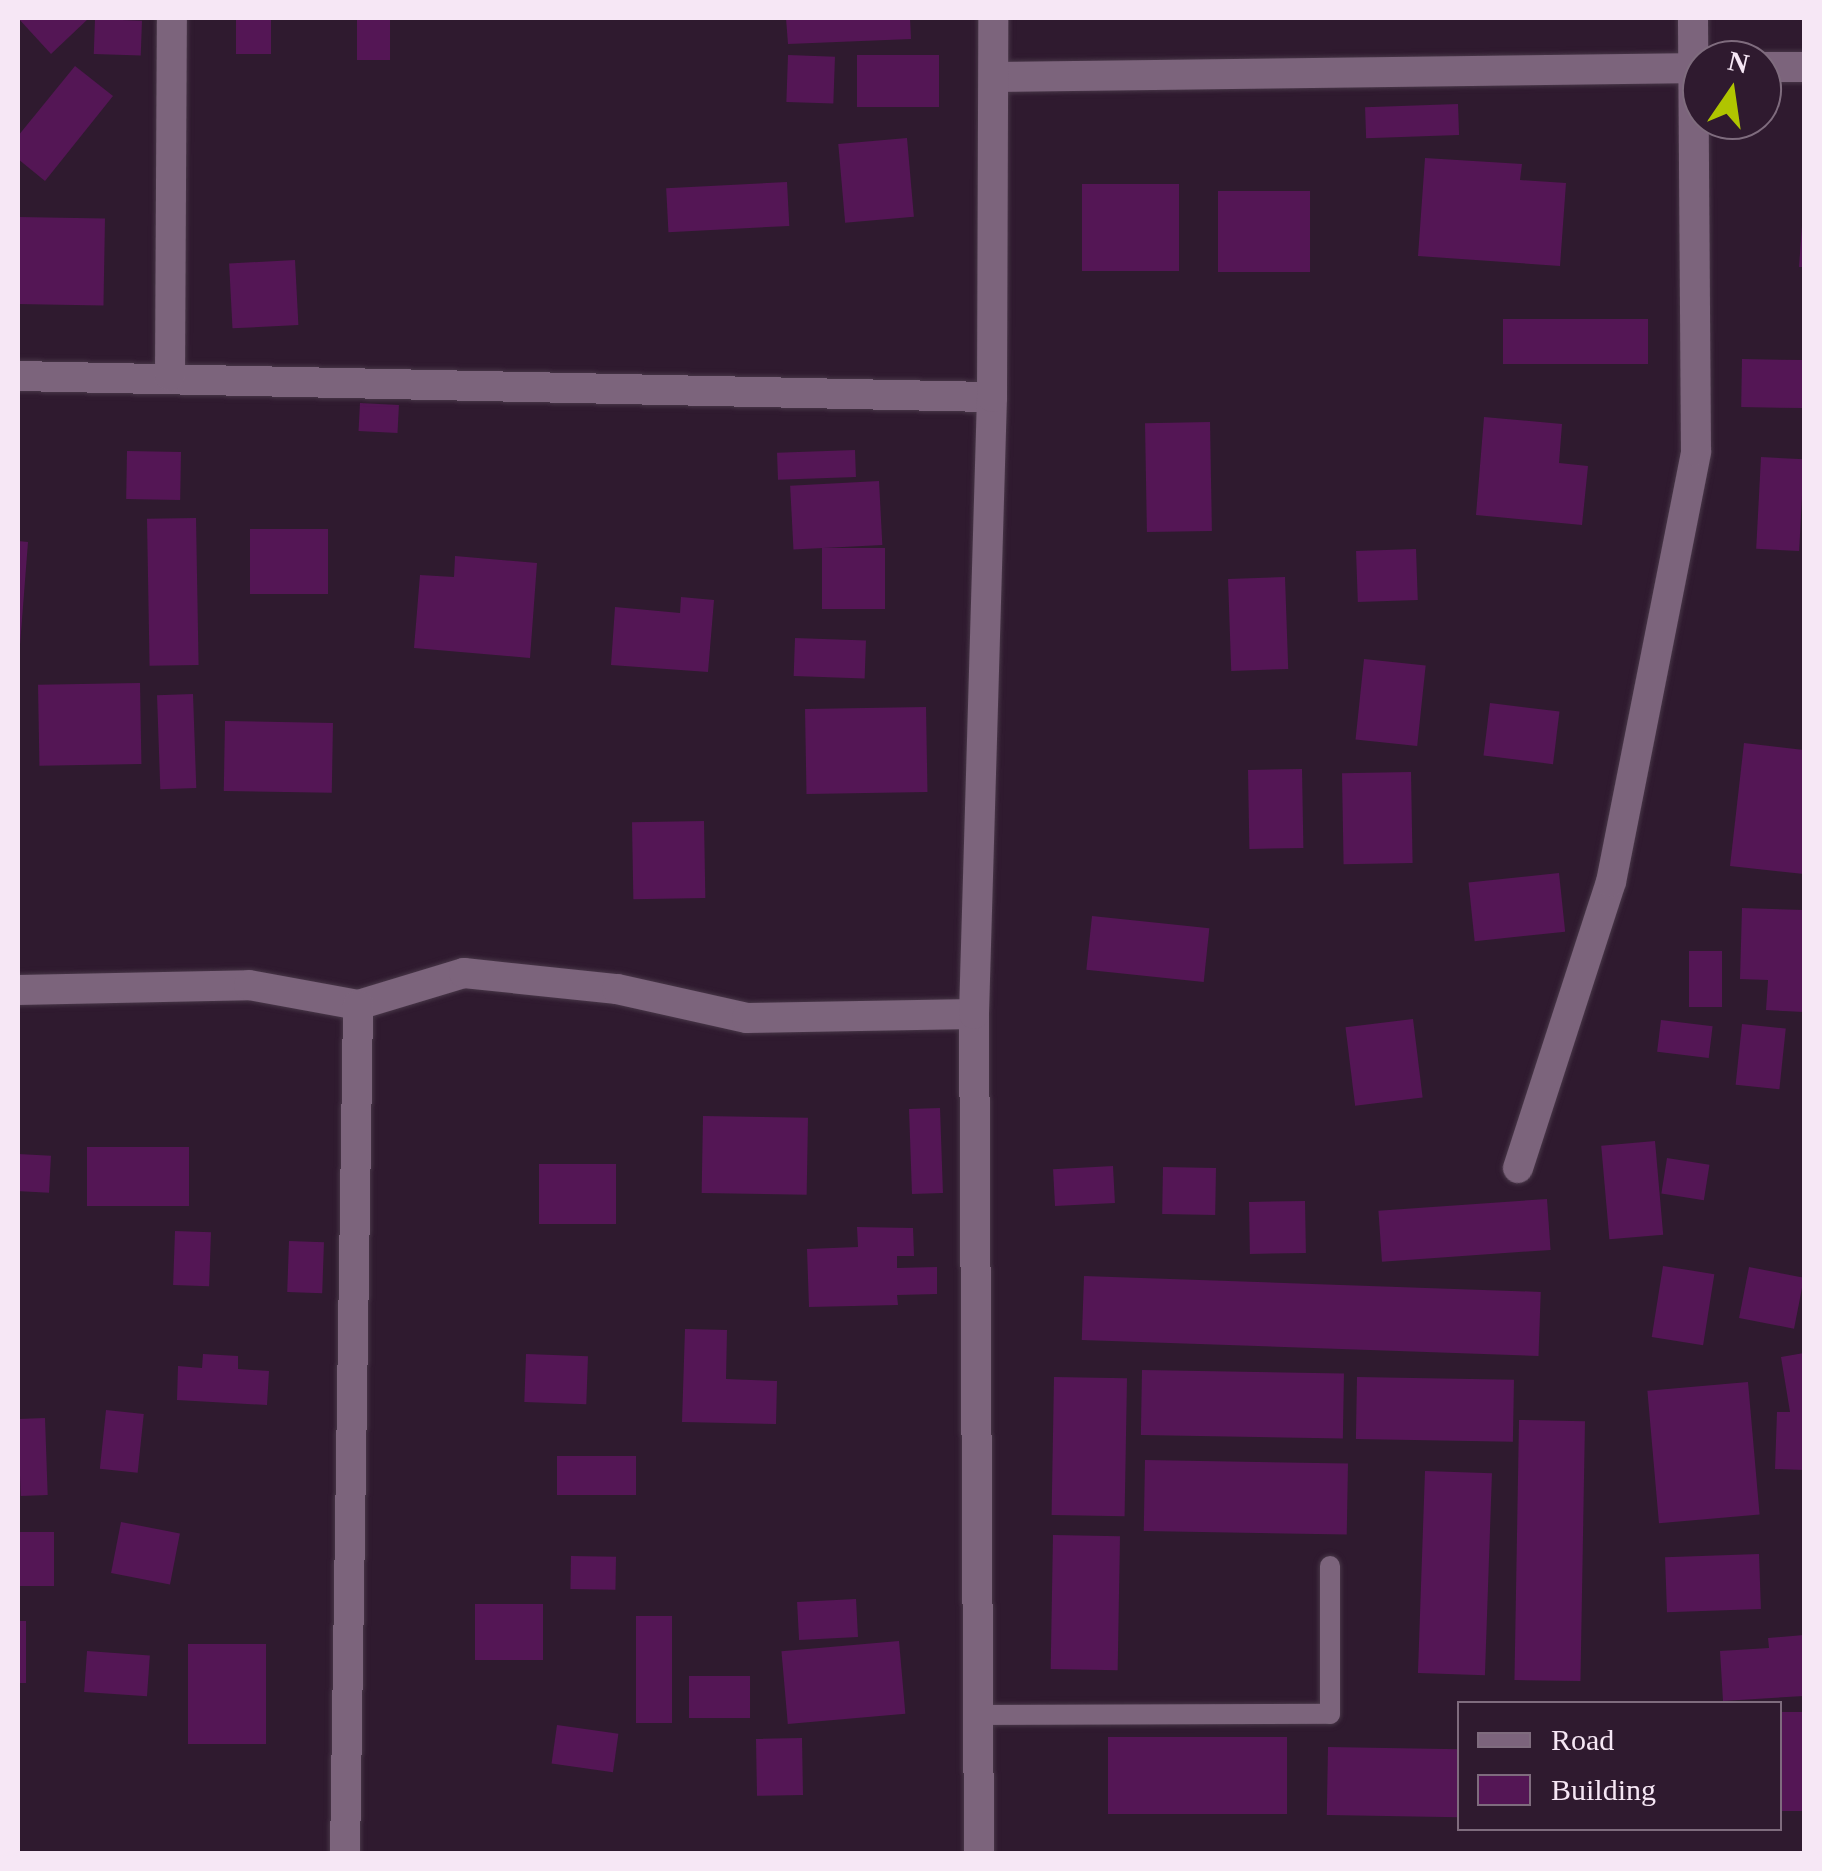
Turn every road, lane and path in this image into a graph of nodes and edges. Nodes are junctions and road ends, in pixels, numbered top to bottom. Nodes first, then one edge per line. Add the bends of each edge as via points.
1 (172, 18) edge
2 (993, 18) edge
3 (1682, 68) edge
4 (995, 77) junction
5 (1698, 140) edge
6 (18, 376) edge
7 (170, 376) junction
8 (992, 397) junction
9 (18, 990) edge
10 (358, 1005) junction
11 (974, 1014) junction
12 (1518, 1168) dead end
13 (1330, 1566) dead end
14 (979, 1715) junction
15 (345, 1854) edge
16 (979, 1854) edge

1 - 7 street
2 - 4 street
3 - 4 street
4 - 8 street
5 - 12 street via 1696,451 1611,882
6 - 7 street
7 - 8 street
8 - 11 street
9 - 10 street via 250,985
10 - 11 street via 464,973 617,989 746,1018
10 - 15 street
11 - 14 street
13 - 14 lane via 1330,1714
14 - 16 street

